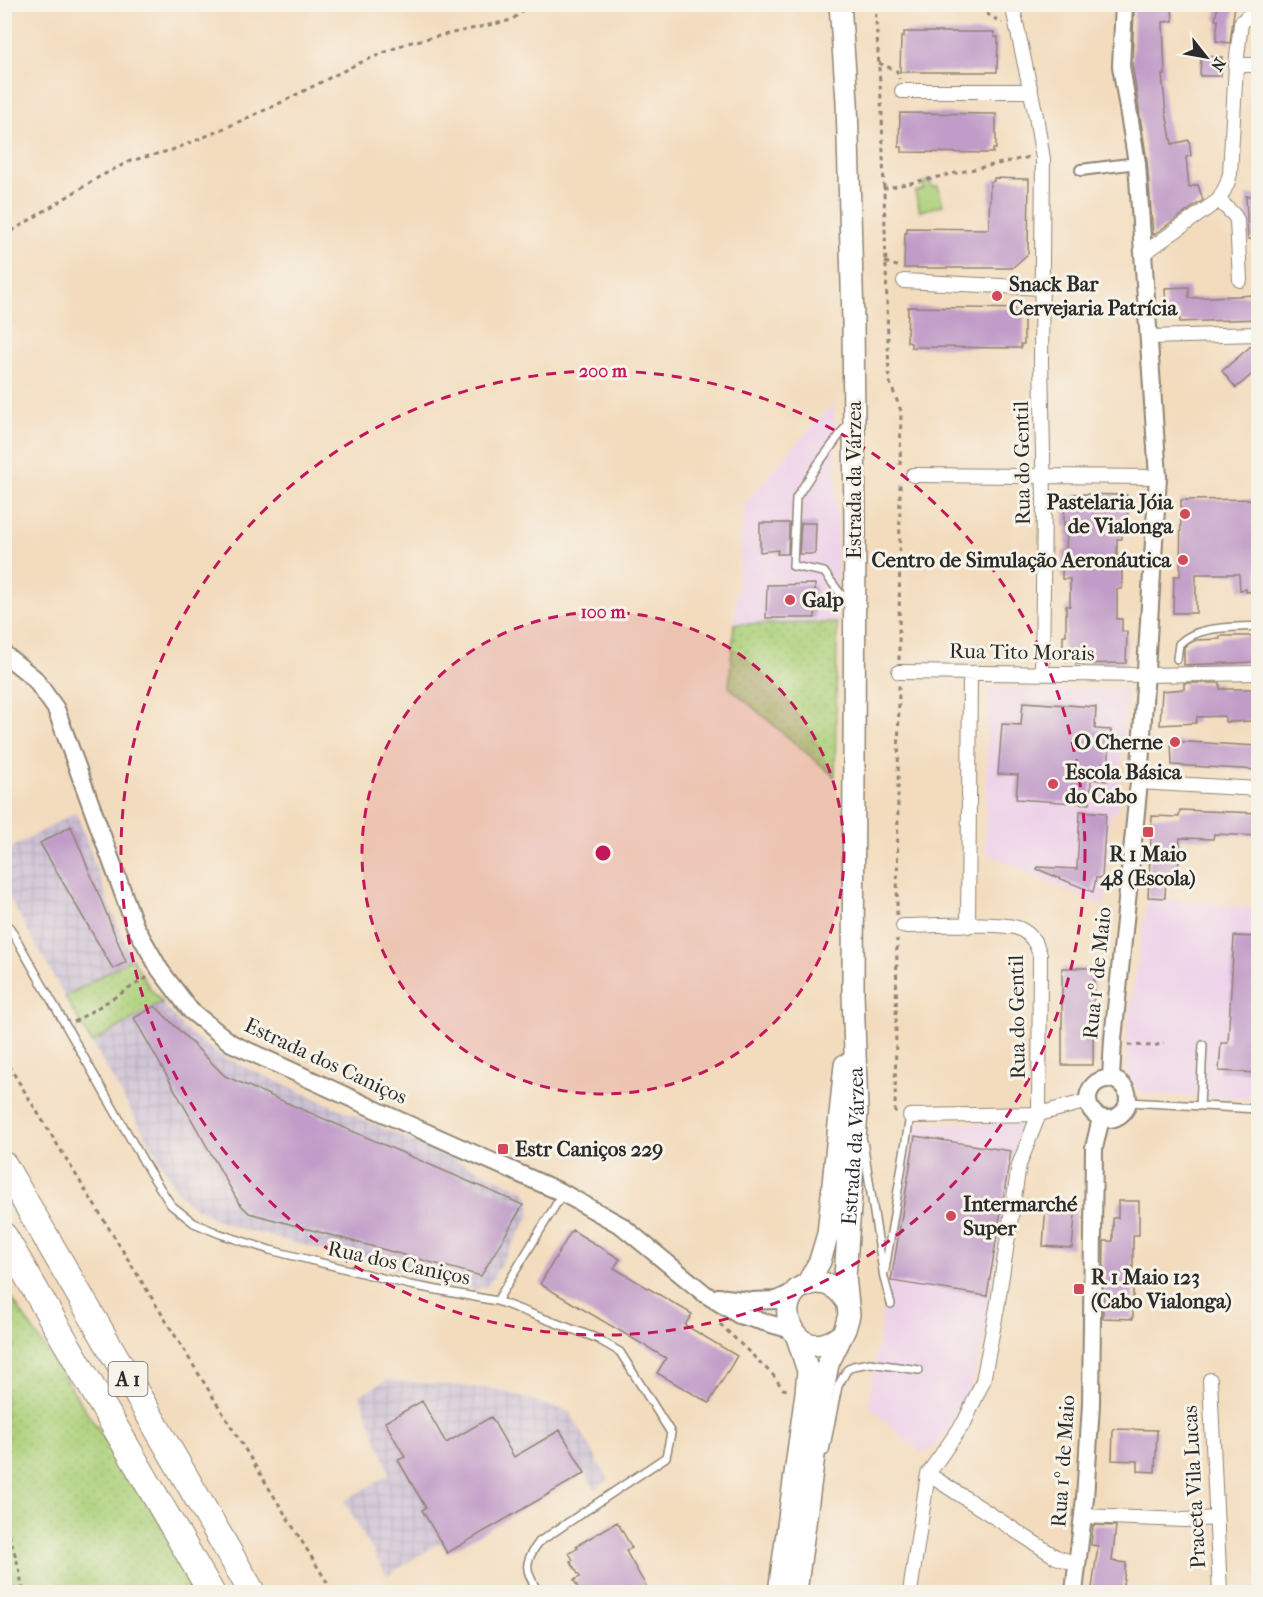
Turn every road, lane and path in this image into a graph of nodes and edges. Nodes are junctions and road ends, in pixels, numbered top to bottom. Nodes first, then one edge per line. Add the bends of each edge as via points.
1 (529, 4) edge
2 (840, 4) edge
3 (875, 4) edge
4 (971, 4) edge
5 (1012, 4) edge
6 (1124, 4) edge
7 (1258, 17) edge
8 (1016, 21) junction
9 (879, 63) junction
10 (1236, 64) junction
11 (1258, 65) edge
12 (902, 91) joint
13 (1031, 91) junction
14 (1042, 154) junction
15 (1137, 163) junction
16 (1081, 170) dead end
17 (883, 189) junction
18 (1219, 200) junction
19 (4, 236) edge
20 (1143, 253) junction
21 (1240, 280) dead end
22 (904, 281) dead end
23 (1042, 288) junction
24 (1258, 334) edge
25 (1150, 337) junction
26 (854, 417) junction
27 (913, 475) dead end
28 (1158, 477) junction
29 (1043, 478) junction
30 (854, 611) junction
31 (1258, 626) edge
32 (4, 654) edge
33 (1177, 659) dead end
34 (899, 672) junction
35 (970, 673) junction
36 (1042, 673) junction
37 (1258, 673) edge
38 (1145, 675) junction
39 (1139, 782) junction
40 (1258, 789) edge
41 (4, 923) edge
42 (968, 926) junction
43 (899, 927) junction
44 (160, 970) junction
45 (853, 993) junction
46 (66, 1026) junction
47 (1113, 1039) junction
48 (1164, 1043) dead end
49 (1203, 1045) dead end
50 (4, 1058) edge
51 (1111, 1079) junction
52 (1088, 1101) junction
53 (1128, 1102) junction
54 (1200, 1107) junction
55 (1258, 1108) edge
56 (857, 1113) junction
57 (1039, 1114) junction
58 (910, 1116) junction
59 (1101, 1118) junction
60 (4, 1165) edge
61 (563, 1193) junction
62 (4, 1236) edge
63 (884, 1278) junction
64 (803, 1287) junction
65 (705, 1294) junction
66 (497, 1301) junction
67 (846, 1301) junction
68 (891, 1304) dead end
69 (795, 1334) junction
70 (841, 1335) junction
71 (919, 1370) dead end
72 (1210, 1380) dead end
73 (790, 1390) dead end
74 (824, 1455) dead end
75 (821, 1466) dead end
76 (928, 1474) junction
77 (1083, 1516) junction
78 (4, 1517) edge
79 (1216, 1518) junction
80 (803, 1544) junction
81 (1077, 1564) junction
82 (23, 1593) edge
83 (211, 1593) edge
84 (252, 1593) edge
85 (333, 1593) edge
86 (538, 1593) edge
87 (779, 1593) edge
88 (796, 1593) edge
89 (910, 1593) edge
90 (1074, 1593) edge
91 (1220, 1593) edge

1 - 19 path via 512,20 407,43 209,135 130,161
2 - 26 main road, Estrada da Várzea via 847,101
3 - 9 path
4 - 8 path via 1000,23
5 - 8 street, Rua do Gentil
6 - 15 street, Rua 1º de Maio via 1121,66
7 - 10 street via 1247,17 1241,23
8 - 13 street, Rua do Gentil
9 - 12 path via 897,71
9 - 17 path
10 - 11 street
10 - 18 street via 1230,174
12 - 13 street
13 - 14 street, Rua do Gentil
14 - 17 path
14 - 23 street, Rua do Gentil
15 - 16 street
15 - 20 street, Rua 1º de Maio
17 - 34 path via 888,380 901,411
18 - 20 street
18 - 21 street via 1237,220
20 - 25 street, Rua 1º de Maio
22 - 23 street
23 - 29 street, Rua do Gentil
24 - 25 street
25 - 28 street, Rua 1º de Maio
26 - 30 main road, Estrada da Várzea
26 - 30 lane via 796,498 793,566 824,572
27 - 29 street
28 - 29 street
28 - 38 street, Rua 1º de Maio
29 - 36 street, Rua do Gentil
30 - 45 main road, Estrada da Várzea
31 - 33 lane via 1192,635 1179,644
32 - 44 street, Estrada dos Caniços via 34,678 56,709 135,926
34 - 35 street, Rua Tito Morais
34 - 43 path
35 - 36 street, Rua Tito Morais
35 - 42 street
36 - 38 street, Rua Tito Morais
37 - 38 street, Rua Tito Morais
38 - 39 street, Rua 1º de Maio
39 - 40 street
39 - 47 street, Rua 1º de Maio
41 - 46 lane, Rua dos Caniços
42 - 43 street, Rua do Gentil
42 - 57 street, Rua do Gentil via 1013,926 1029,935 1039,950
43 - 58 path via 895,1116
44 - 46 path
44 - 61 street, Estrada dos Caniços via 191,1011 231,1043
45 - 56 main road, Estrada da Várzea
45 - 64 main road, Estrada da Várzea via 828,1234 820,1261
46 - 66 lane, Rua dos Caniços via 154,1180 171,1205 194,1223 270,1251 410,1285
47 - 48 path via 1130,1046
47 - 51 street, Rua 1º de Maio
49 - 54 lane
50 - 85 path
51 - 52 street via 1094,1084
51 - 53 street via 1126,1090
52 - 57 street
52 - 59 street
53 - 54 lane
53 - 59 street via 1119,1116
54 - 55 lane
56 - 63 lane
56 - 67 main road, Estrada da Várzea
57 - 58 street
57 - 76 street via 1019,1165 983,1381 965,1421
58 - 63 lane
59 - 77 street, Rua 1º de Maio via 1094,1148 1091,1405
60 - 84 highway, A 1
61 - 65 street, Estrada dos Caniços via 622,1226
61 - 66 lane
62 - 83 highway, A 1
63 - 68 lane
64 - 65 street via 777,1300 750,1301
64 - 67 main road via 819,1283 831,1286
64 - 69 main road, Estrada da Várzea via 788,1306 789,1325
65 - 69 street, Estrada dos Caniços via 739,1315
65 - 73 path via 703,1310 738,1339 783,1389
66 - 86 lane, Rua dos Caniços via 596,1338 620,1352 671,1433 666,1457 539,1542 526,1568
67 - 70 main road, Estrada da Várzea via 849,1315
69 - 70 main road via 804,1342 820,1345
69 - 87 main road, Estrada da Várzea via 808,1371
70 - 80 main road, Estrada da Várzea via 828,1364 822,1395
71 - 74 lane via 870,1363 847,1370 838,1386
72 - 79 street, Praceta Vila Lucas
75 - 80 lane
76 - 81 street via 1056,1557
76 - 89 street
77 - 79 street
77 - 81 street, Rua 1º de Maio
78 - 82 path
79 - 91 street, Praceta Vila Lucas
80 - 88 main road, Estrada da Várzea
81 - 90 street, Rua 1º de Maio

